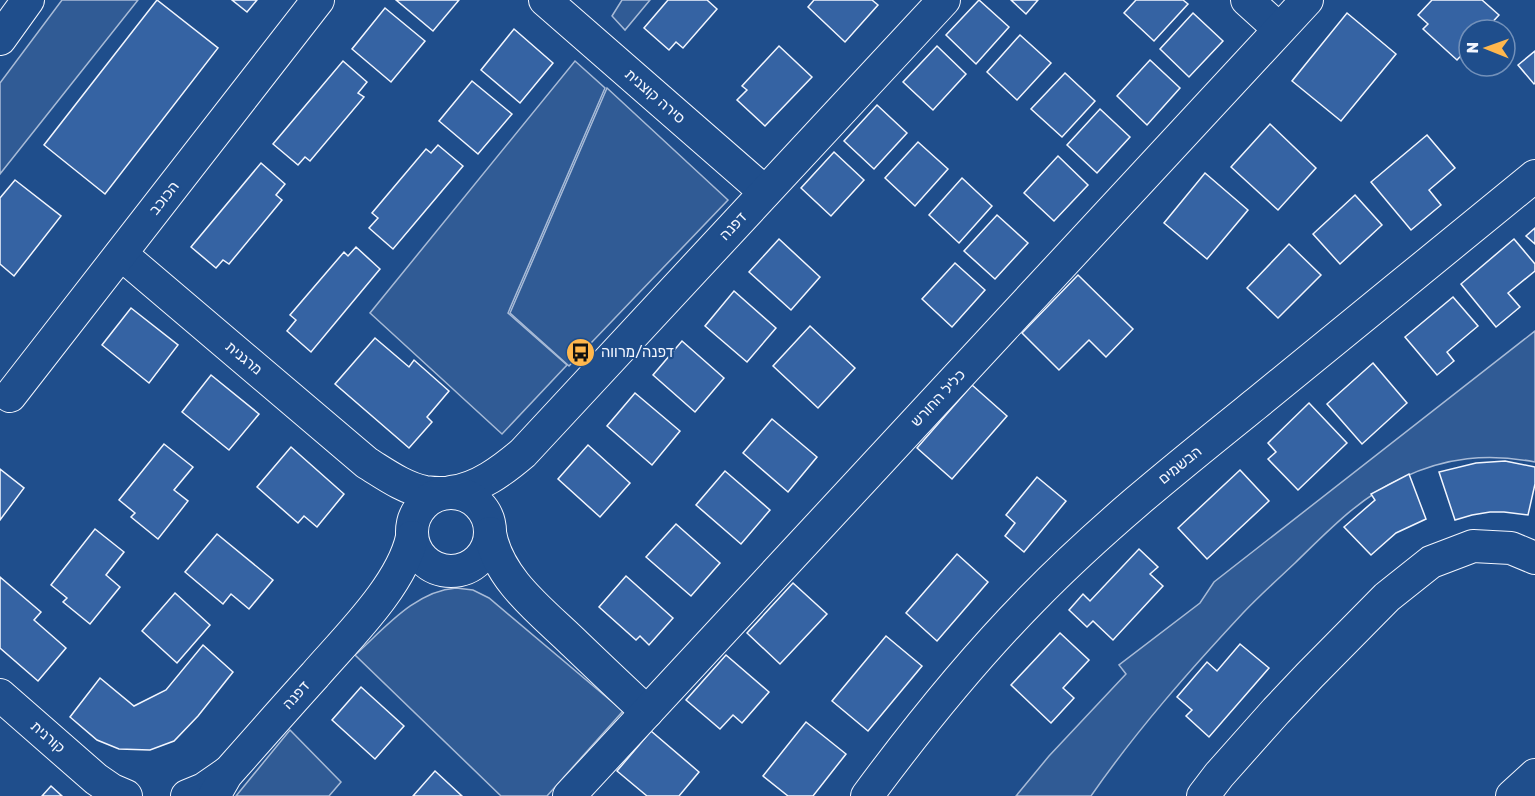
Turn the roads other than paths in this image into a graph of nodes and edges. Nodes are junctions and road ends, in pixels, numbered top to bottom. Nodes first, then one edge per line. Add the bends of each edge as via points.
1 (28, 0) edge
2 (318, 0) edge
3 (545, 0) edge
4 (944, 0) edge
5 (1247, 0) edge
6 (1307, 0) edge
7 (1279, 29) junction
8 (0, 39) edge
9 (1535, 176) edge
10 (765, 192) junction
11 (121, 254) junction
12 (10, 396) dead end
13 (523, 453) junction
14 (367, 463) junction
15 (448, 493) junction
16 (488, 524) junction
17 (412, 534) junction
18 (1535, 558) edge
19 (453, 570) junction
20 (521, 592) junction
21 (362, 621) junction
22 (0, 695) edge
23 (647, 712) junction
24 (230, 770) junction
25 (1535, 775) edge
26 (103, 788) edge
27 (126, 796) edge
28 (187, 796) edge
29 (214, 796) edge
30 (569, 796) edge
31 (867, 796) edge
32 (1203, 796) edge
33 (1512, 796) edge

1 - 8 street
2 - 11 street, הכוכב
3 - 10 street, סירה קוצנית
4 - 10 street, דפנה
5 - 7 street
6 - 7 street, כליל החורש
7 - 23 street, כליל החורש
9 - 31 street, הבשמים via 1118,516 990,643 908,740
10 - 13 street, דפנה
11 - 12 street, הכוכב
11 - 14 street, מרגנית
13 - 15 street, דפנה via 492,476
13 - 16 street, דפנה via 506,477
14 - 15 street, מרגנית via 409,487
14 - 17 street, מרגנית via 397,500
15 - 16 street via 470,497 479,504
15 - 17 street via 433,496 424,504 414,519
16 - 19 street via 488,545 482,556 474,564
16 - 20 street via 498,557
17 - 19 street via 416,550 432,567
17 - 21 street, דפנה via 401,567
18 - 32 street via 1511,548 1473,546 1431,562 1364,620 1276,711
19 - 20 street via 492,576
19 - 21 street, דפנה via 403,588
20 - 23 street
21 - 24 street, דפנה
22 - 26 street, קורנית
23 - 30 street, כליל החורש
24 - 28 street, דפנה via 211,785
24 - 29 street, דפנה
25 - 33 street
26 - 27 street, קורנית

